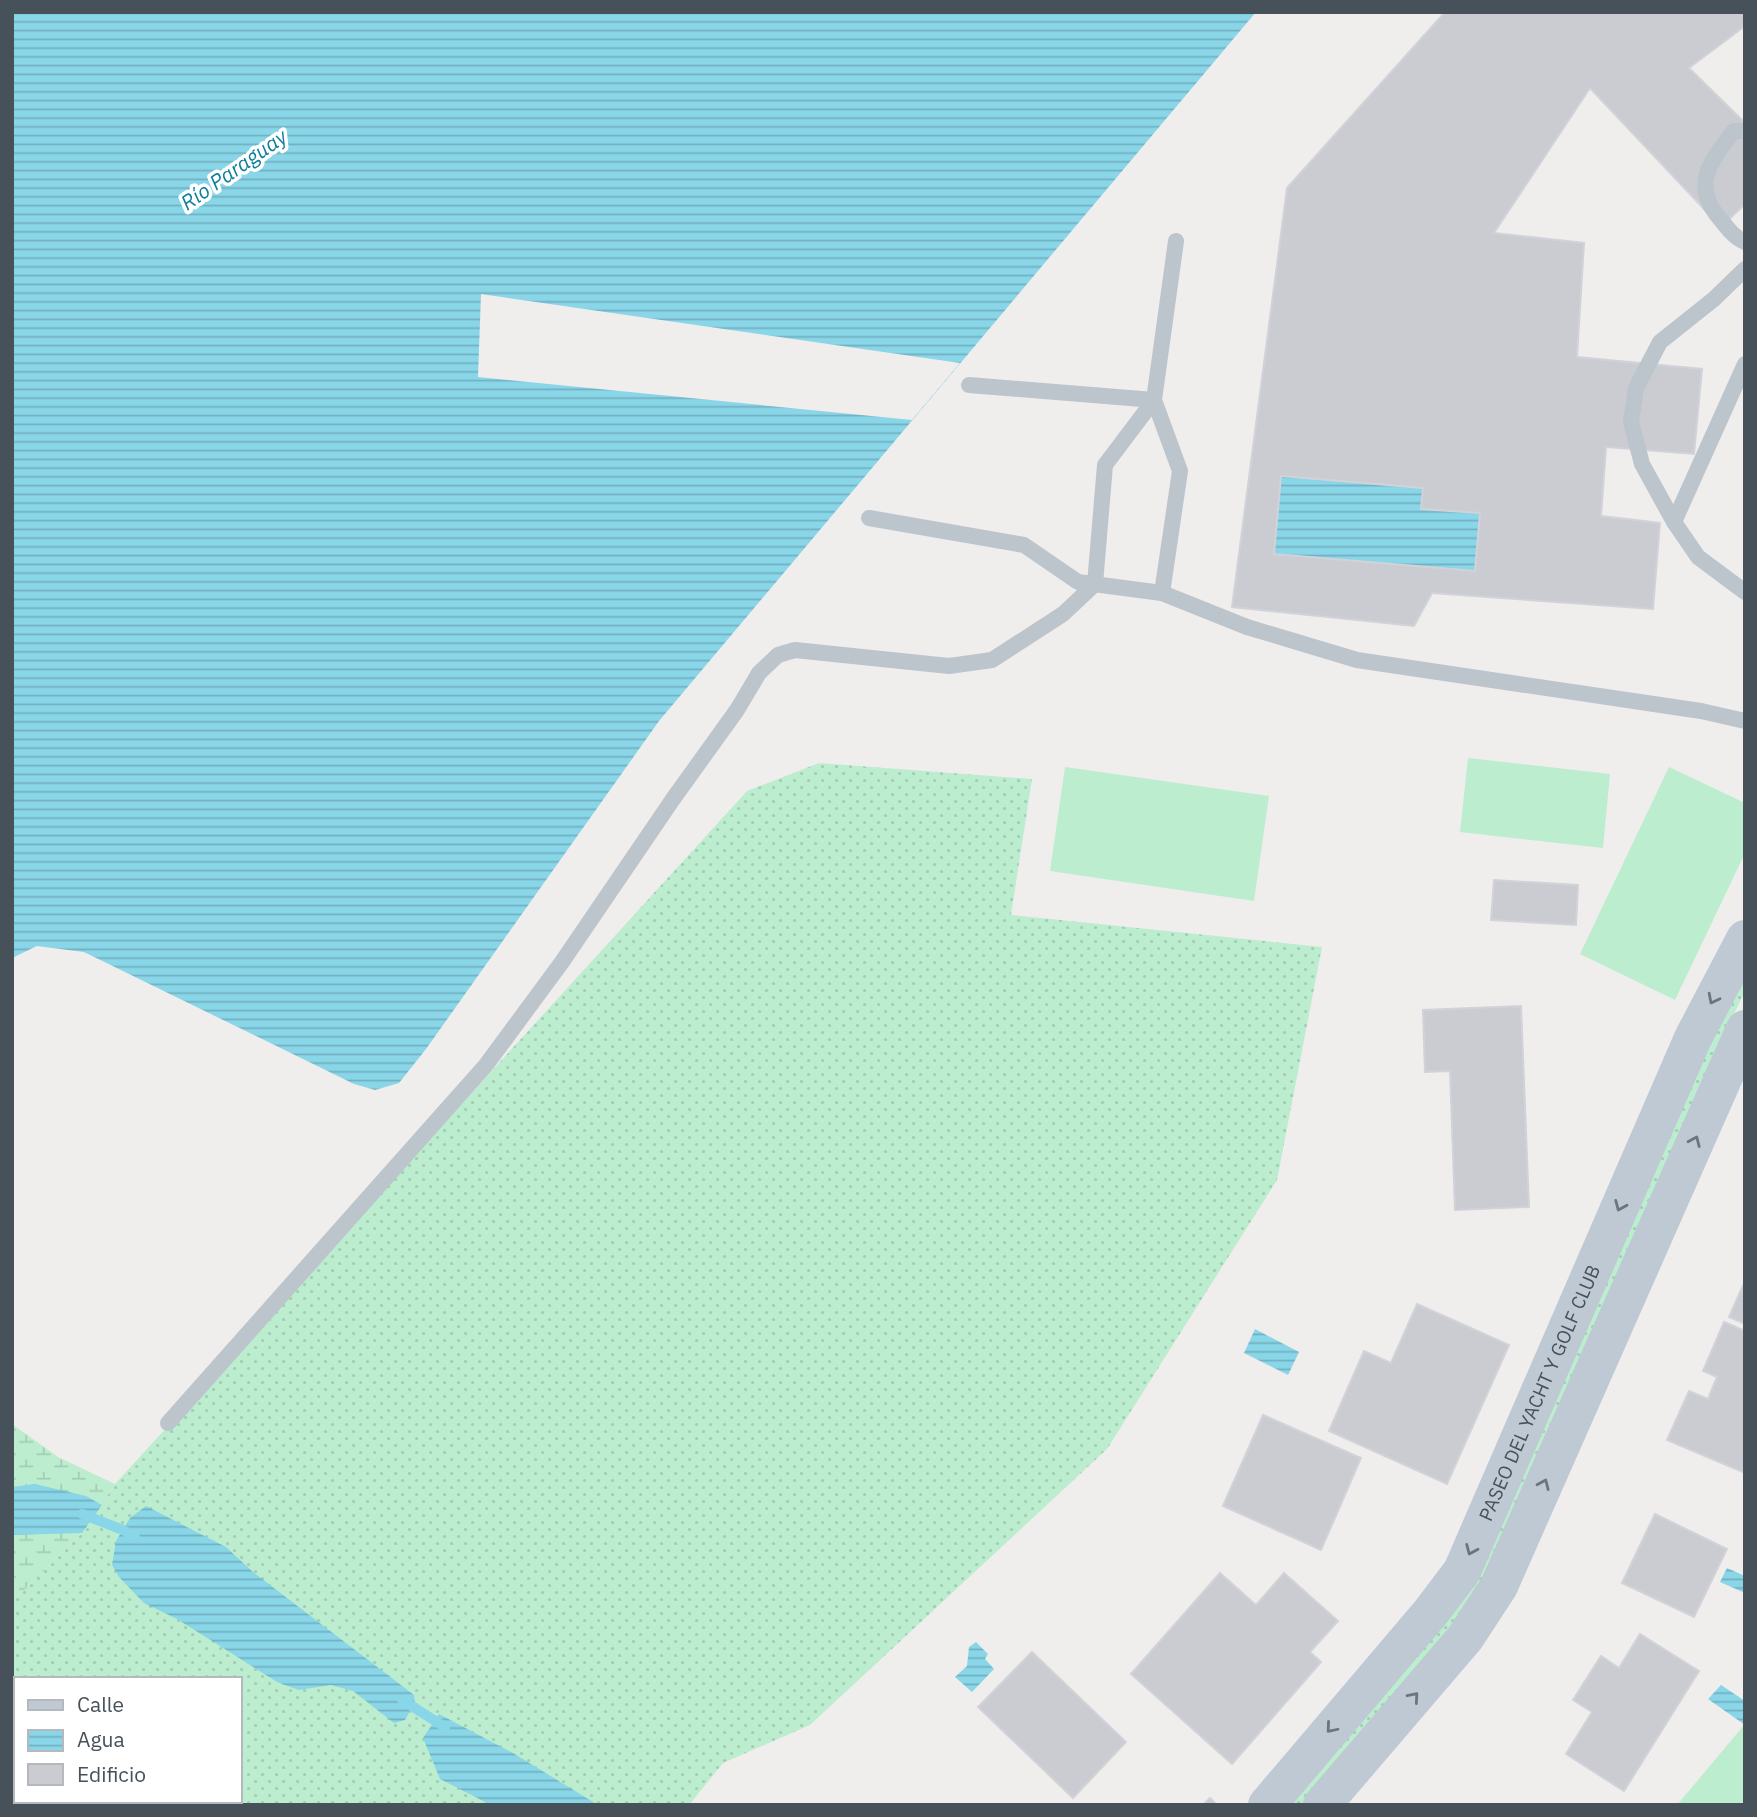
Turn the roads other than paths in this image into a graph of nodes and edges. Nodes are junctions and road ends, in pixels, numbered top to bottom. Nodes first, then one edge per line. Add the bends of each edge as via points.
1 (1745, 131) edge
2 (1176, 240) dead end
3 (1745, 242) edge
4 (1745, 268) edge
5 (1745, 364) edge
6 (969, 385) dead end
7 (1154, 400) junction
8 (869, 518) dead end
9 (1674, 522) junction
10 (1095, 584) junction
11 (1745, 591) edge
12 (1162, 593) junction
13 (1745, 721) edge
14 (1745, 939) edge
15 (1745, 1029) edge
16 (168, 1423) dead end
17 (1267, 1805) edge
18 (1322, 1805) edge

1 - 3 lane via 1734,131 1712,160 1703,187 1709,207
2 - 7 lane
4 - 9 lane via 1660,342 1636,388 1631,422 1642,464
5 - 9 lane
6 - 7 lane
7 - 10 lane via 1105,465
7 - 12 lane via 1180,471
8 - 10 lane via 1024,545 1079,582
9 - 11 lane via 1698,557
10 - 12 lane
10 - 16 lane via 1063,614 992,660 949,666 795,650 778,655 760,673 486,1065
12 - 13 lane via 1247,628 1357,660
14 -> 17 main road, PASEO DEL YACHT Y GOLF CLUB via 1693,1038 1462,1571
18 -> 15 main road, PASEO DEL YACHT Y GOLF CLUB via 1465,1638 1499,1586

